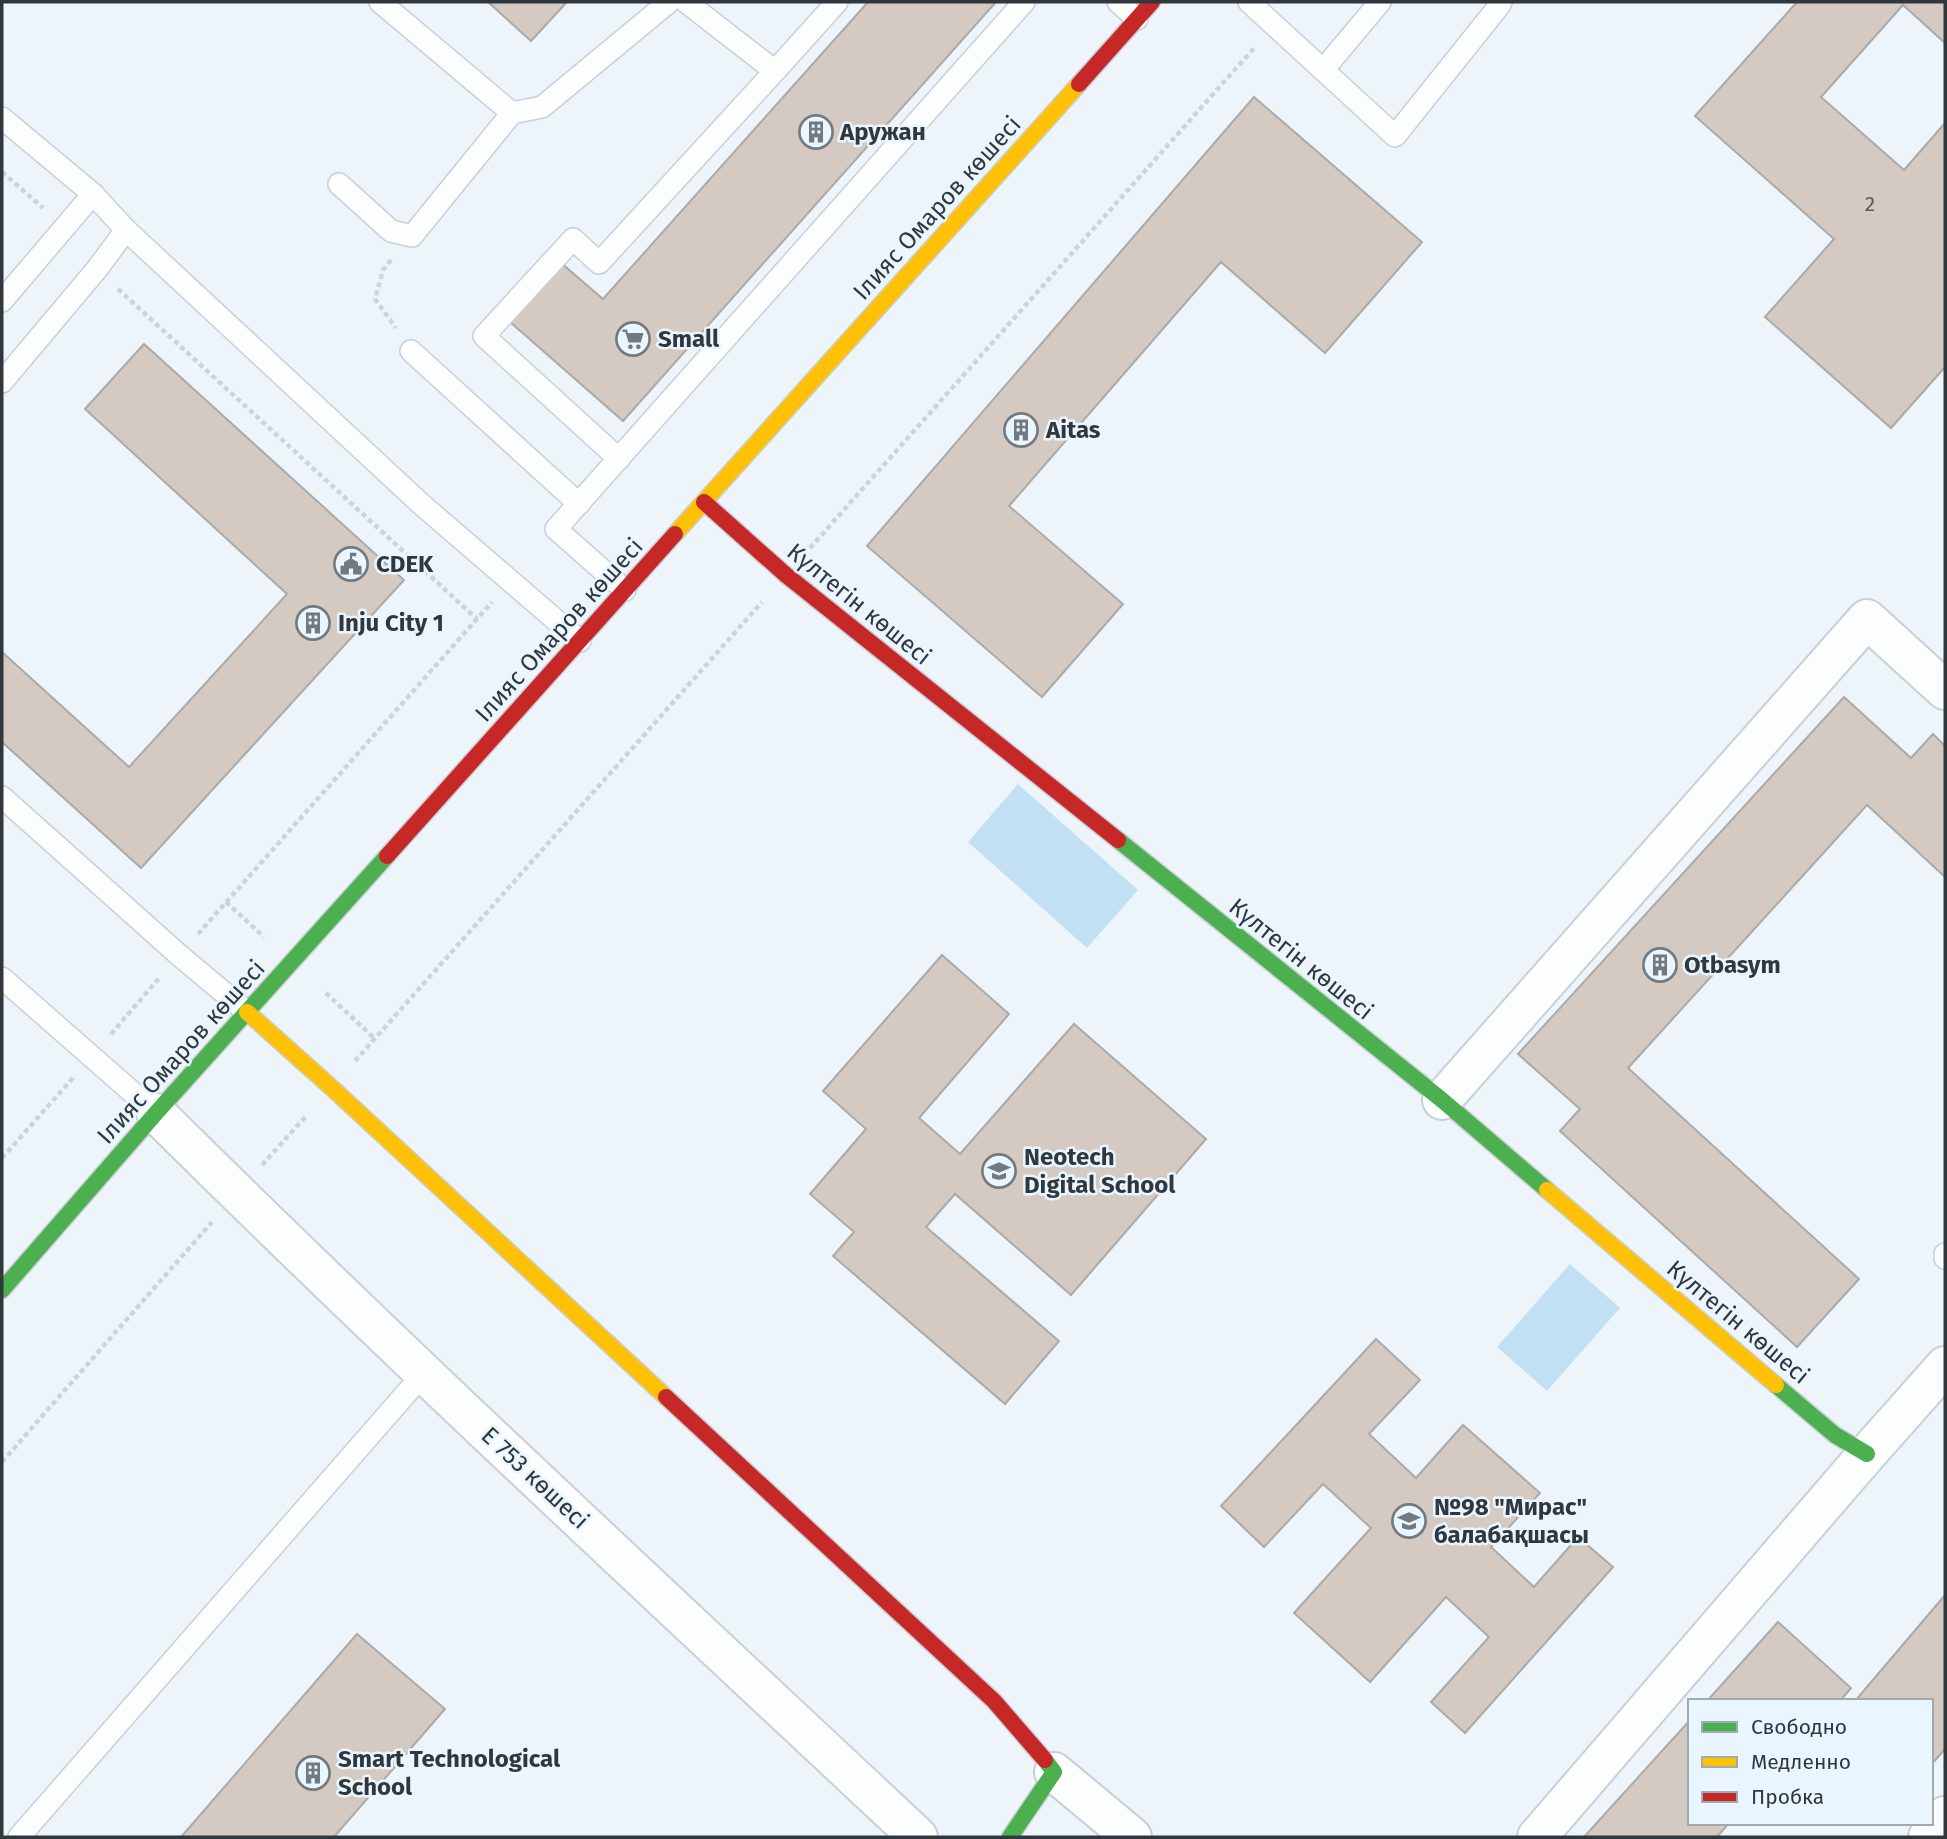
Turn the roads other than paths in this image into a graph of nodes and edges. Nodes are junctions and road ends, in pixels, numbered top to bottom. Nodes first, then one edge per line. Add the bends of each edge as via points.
1 (380, 2) edge
2 (668, 2) edge
3 (686, 2) edge
4 (836, 2) edge
5 (1024, 2) edge
6 (1118, 2) edge
7 (1152, 2) edge
8 (1249, 2) edge
9 (1380, 2) edge
10 (1501, 2) edge
11 (1137, 19) junction
12 (1322, 70) junction
13 (775, 71) junction
14 (512, 113) junction
15 (2, 117) edge
16 (339, 184) dead end
17 (93, 194) junction
18 (125, 230) junction
19 (2, 301) edge
20 (411, 351) road end
21 (2, 380) edge
22 (619, 459) junction
23 (704, 502) junction
24 (579, 504) junction
25 (625, 590) junction
26 (580, 641) junction
27 (1945, 690) edge
28 (2, 797) edge
29 (2, 978) edge
30 (247, 1012) junction
31 (1442, 1101) junction
32 (156, 1113) junction
33 (2, 1290) edge
34 (1945, 1366) edge
35 (424, 1373) junction
36 (1867, 1454) junction
37 (1054, 1772) junction
38 (1945, 1816) edge
39 (19, 1837) edge
40 (918, 1837) edge
41 (1010, 1837) edge
42 (1132, 1837) edge
43 (1537, 1837) edge
44 (1928, 1837) edge

1 - 14 lane
2 - 14 lane via 542,107
3 - 13 lane
4 - 13 lane
5 - 22 lane
6 - 11 lane
7 - 11 street, Ілияс Омаров көшесі
8 - 12 lane
9 - 12 lane
10 - 12 lane via 1395,136
11 - 23 street, Ілияс Омаров көшесі
13 - 22 lane via 599,263 573,239 484,336
14 - 16 lane via 412,236 391,231
15 - 17 lane
17 - 18 lane
17 - 19 lane
18 - 21 lane
18 - 26 lane via 421,504
20 - 24 lane
22 - 24 lane
23 - 25 street, Ілияс Омаров көшесі
23 - 31 street, Күлтегін көшесі via 786,575
24 - 25 lane via 556,529
25 - 26 street, Ілияс Омаров көшесі
26 - 30 street, Ілияс Омаров көшесі
27 - 31 street via 1867,619
28 - 30 lane
29 - 32 lane
30 - 32 street, Ілияс Омаров көшесі
30 - 37 street via 994,1702
31 - 36 street, Күлтегін көшесі via 1835,1434
32 - 33 street, Ілияс Омаров көшесі
32 - 35 street, Е 753 көшесі
34 - 36 street
35 - 39 lane
35 - 40 street, Е 753 көшесі
36 - 43 street
37 - 41 street
37 - 42 street
38 - 44 street

